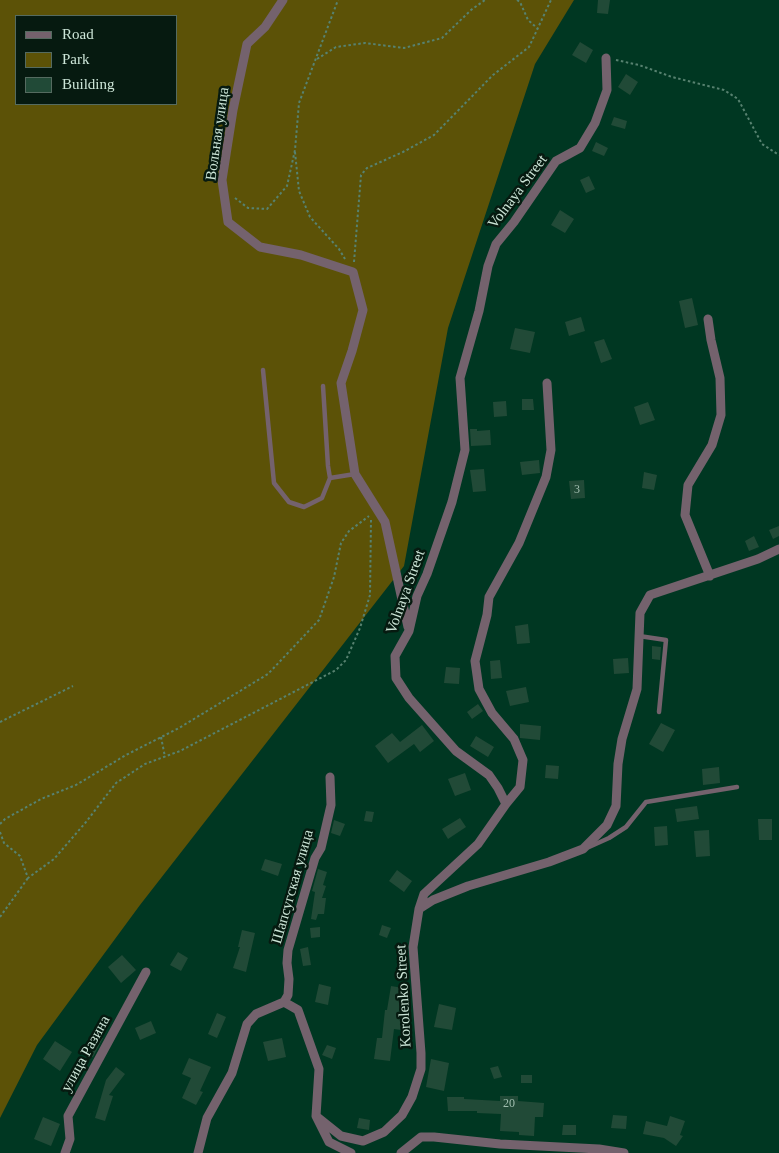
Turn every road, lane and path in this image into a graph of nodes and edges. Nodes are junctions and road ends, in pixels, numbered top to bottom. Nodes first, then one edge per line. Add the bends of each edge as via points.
1 (283, 0) edge
2 (338, 0) edge
3 (485, 0) edge
4 (517, 0) edge
5 (551, 0) edge
6 (538, 29) junction
7 (606, 58) joint
8 (317, 59) junction
9 (295, 150) junction
10 (779, 155) edge
11 (224, 189) junction
12 (353, 272) junction
13 (708, 319) dead end
14 (263, 370) dead end
15 (548, 383) dead end
16 (323, 386) dead end
17 (355, 474) junction
18 (330, 478) junction
19 (779, 549) edge
20 (710, 576) junction
21 (409, 631) junction
22 (639, 636) junction
23 (73, 686) dead end
24 (659, 712) dead end
25 (0, 722) edge
26 (161, 737) junction
27 (165, 757) junction
28 (330, 777) dead end
29 (737, 787) dead end
30 (506, 804) junction
31 (0, 824) edge
32 (0, 832) edge
33 (583, 849) junction
34 (28, 878) junction
35 (419, 909) junction
36 (0, 917) edge
37 (146, 972) dead end
38 (284, 1002) junction
39 (316, 1116) junction
40 (65, 1153) edge
41 (198, 1153) edge
42 (351, 1153) edge
43 (401, 1153) edge
44 (624, 1153) edge

1 - 11 street, Вольная улица via 265,26 247,44 233,110 222,180
2 - 8 path
3 - 8 path via 442,38 404,48 365,43 336,47
4 - 6 path via 528,20
5 - 6 path
6 - 12 path via 529,47 487,80 434,135 367,168 361,175
7 - 10 path via 724,90 738,99 762,144
7 - 21 street, Volnaya Street via 608,90 580,148 556,161 496,244 490,258 460,378 465,450 452,502 417,596
8 - 9 path via 299,103
9 - 11 path via 287,186 267,209 248,208
9 - 12 path via 299,191 310,217 339,249
11 - 12 street, Вольная улица via 228,222 260,247 301,255
12 - 17 street via 363,310 341,383
13 - 20 street via 720,378 721,415 712,445 688,485 685,515
14 - 18 lane via 274,483 289,502 304,507 322,498
15 - 30 street via 551,450 546,478 518,543 489,597 474,662 479,688 492,713 514,740 523,760 520,788
16 - 18 lane
17 - 18 lane
17 - 21 street via 385,522
19 - 20 street
20 - 22 street via 650,595 640,613
21 - 30 street, Volnaya Street via 395,656 396,678 409,698 456,751 489,775
22 - 24 lane via 666,640
22 - 33 street via 637,689 622,739 616,806 607,825
23 - 25 path
26 - 27 path
26 - 27 path via 268,674 319,620 334,577 341,542 348,531 371,515 370,595 346,660 336,670
26 - 31 path via 76,785 41,799
27 - 34 path via 146,764 116,783 60,851
28 - 38 street, Шапсугская улица via 331,805 321,848 315,858 288,950 288,996
29 - 33 lane via 646,802 626,827
30 - 35 street, Korolenko Street via 478,844 424,894
32 - 34 path via 4,843 20,856
33 - 35 street via 468,886
34 - 36 path
35 - 39 street, Korolenko Street via 412,947 421,1069 412,1097 402,1114 384,1132 363,1141 341,1136
37 - 40 street, улица Разина via 68,1116 70,1139
38 - 39 street via 298,1010 319,1069
38 - 41 street via 256,1014 247,1024 232,1073 207,1118
39 - 42 street via 329,1142
43 - 44 street via 421,1137 434,1137

